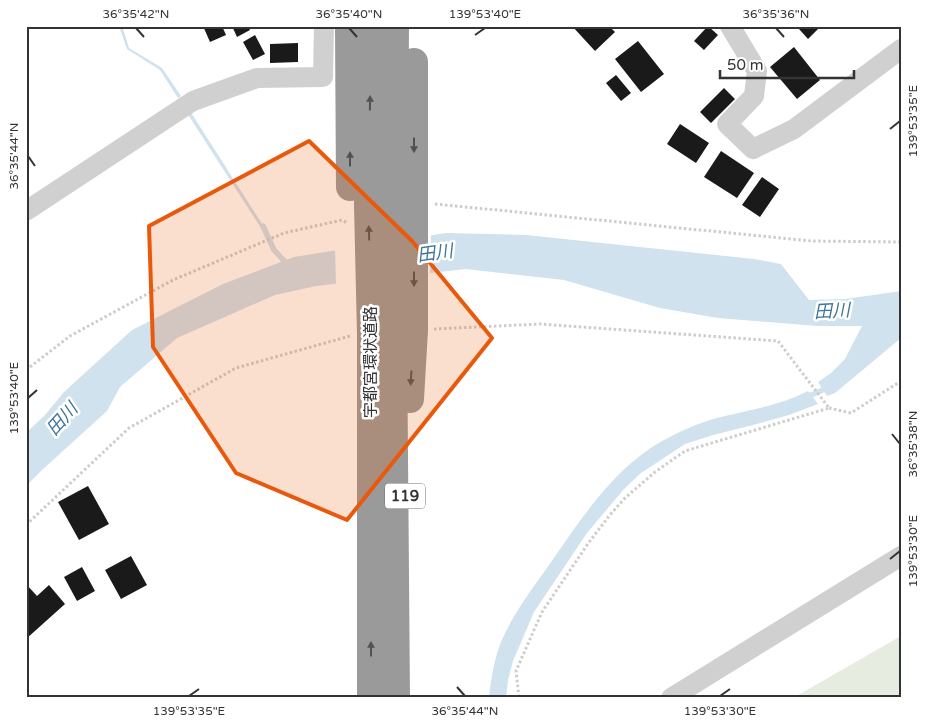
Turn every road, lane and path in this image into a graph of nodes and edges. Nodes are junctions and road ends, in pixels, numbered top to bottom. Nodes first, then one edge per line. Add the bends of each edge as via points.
1 (324, 26) edge
2 (349, 26) edge
3 (371, 26) edge
4 (395, 26) edge
5 (414, 26) edge
6 (730, 26) edge
7 (901, 50) edge
8 (404, 197) junction
9 (26, 211) edge
10 (356, 212) junction
11 (901, 242) edge
12 (383, 332) junction
13 (26, 370) edge
14 (901, 381) edge
15 (829, 408) junction
16 (26, 525) edge
17 (901, 556) edge
18 (371, 698) edge
19 (396, 698) edge
20 (519, 698) edge
21 (670, 698) edge

1 - 9 street via 323,77 257,78 193,101
10 -> 2 highway, 119
10 -> 3 highway, 宇都宮環状道路 / 119
4 - 8 highway, 宇都宮環状道路 / 119
5 -> 8 highway, 119
6 - 7 street via 757,71 754,96 727,124 753,149 794,128
8 - 11 path via 427,203 812,241
8 -> 12 highway, 宇都宮環状道路 / 119
12 -> 10 highway, 宇都宮環状道路 / 119
10 - 13 path via 342,220 284,233 173,280 70,336
12 - 15 path via 540,324 778,341
12 - 16 path via 236,368 129,428
18 -> 12 highway, 宇都宮環状道路 / 119 via 371,530
12 -> 19 highway, 119
14 - 15 path via 851,413
15 - 20 path via 685,451 625,498 587,545 542,612 516,670
17 - 21 street

